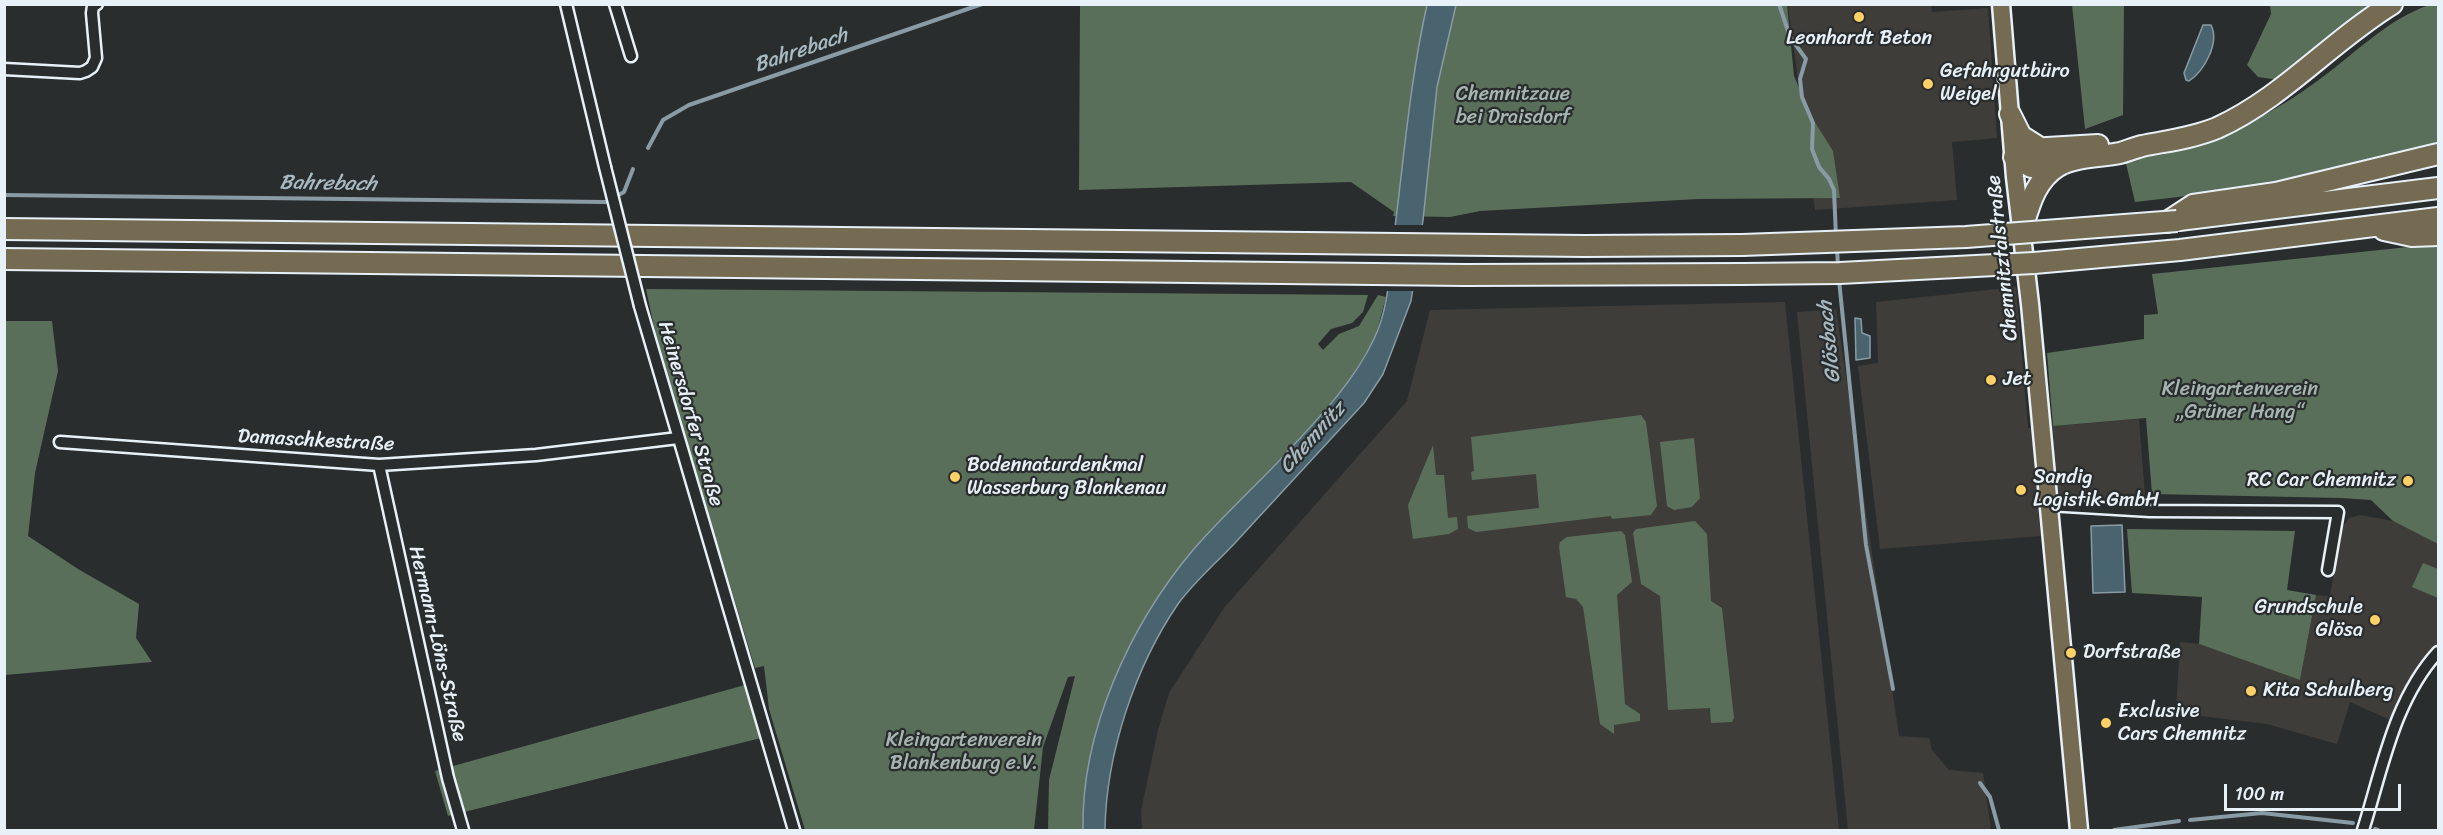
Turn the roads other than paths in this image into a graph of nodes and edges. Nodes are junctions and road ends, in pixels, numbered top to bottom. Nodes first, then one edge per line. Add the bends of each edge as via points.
1 (97, 4) edge
2 (566, 4) edge
3 (615, 4) edge
4 (2001, 4) edge
5 (2391, 4) edge
6 (631, 56) dead end
7 (4, 69) edge
8 (2010, 114) junction
9 (2140, 146) junction
10 (2040, 148) junction
11 (2439, 154) edge
12 (2014, 157) junction
13 (2060, 165) junction
14 (2439, 188) edge
15 (2439, 218) edge
16 (2173, 219) junction
17 (2372, 228) junction
18 (4, 229) edge
19 (2021, 232) junction
20 (2439, 235) edge
21 (4, 259) edge
22 (678, 438) junction
23 (60, 442) dead end
24 (379, 465) junction
25 (2048, 505) junction
26 (2328, 570) dead end
27 (2439, 652) edge
28 (463, 831) edge
29 (794, 831) edge
30 (2079, 831) edge
31 (2363, 831) edge

1 - 7 street via 92,13 96,58 92,67 80,73
2 - 22 street, Heinersdorfer Straße, bridge via 640,306
3 - 6 street
4 - 8 main road, Chemnitztalstraße
5 - 9 highway via 2247,112 2190,137
8 - 10 highway via 2021,136
8 - 12 main road, Chemnitztalstraße
9 - 10 highway via 2122,143
9 - 13 highway
10 - 12 highway
11 - 16 highway via 2276,193 2193,205
12 - 13 highway via 2031,167
12 - 19 main road, Chemnitztalstraße
13 - 19 highway via 2038,186
14 - 16 highway
15 - 17 highway
16 - 18 highway, bridge via 1966,237 1742,245
17 - 20 highway via 2412,236
17 - 21 highway, bridge via 2180,250 1968,267 1743,274 1466,275
19 - 25 main road, Chemnitztalstraße
22 - 24 street, Damaschkestraße via 536,454
22 - 29 street, Heinersdorfer Straße
23 - 24 street, Damaschkestraße
24 - 28 street, Hermann-Löns-Straße
25 - 26 street via 2150,511 2338,512
25 - 30 main road, Chemnitztalstraße
27 - 31 street via 2422,670 2406,698

